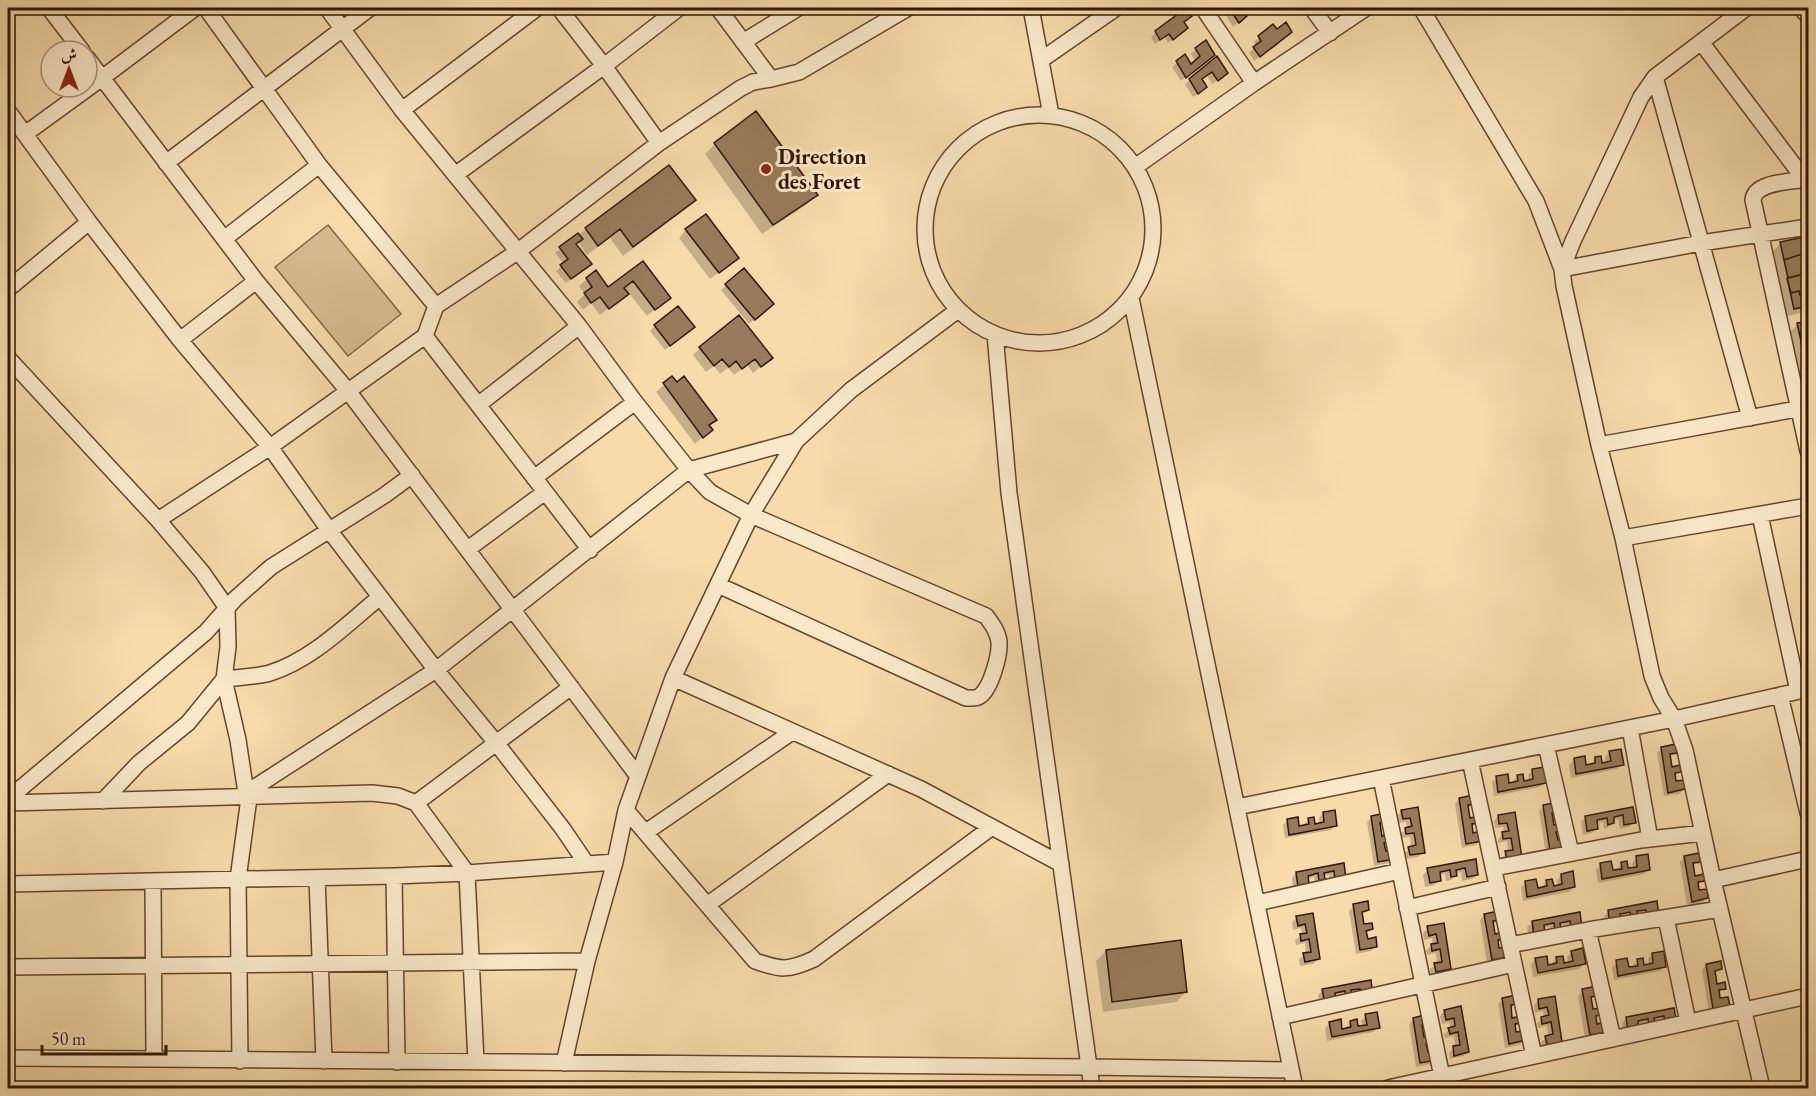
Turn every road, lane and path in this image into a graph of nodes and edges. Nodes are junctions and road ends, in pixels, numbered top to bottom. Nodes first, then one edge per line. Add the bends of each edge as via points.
1 (49, 8) edge
2 (195, 8) edge
3 (206, 8) edge
4 (327, 8) edge
5 (370, 8) edge
6 (537, 8) edge
7 (559, 8) edge
8 (679, 8) edge
9 (718, 8) edge
10 (798, 8) edge
11 (908, 8) edge
12 (1031, 8) edge
13 (1116, 8) edge
14 (1203, 8) edge
15 (1312, 8) edge
16 (1366, 8) edge
17 (1421, 8) edge
18 (1746, 8) edge
19 (1801, 8) edge
20 (1809, 16) edge
21 (341, 28) junction
22 (1330, 33) junction
23 (73, 39) edge
24 (743, 42) junction
25 (1701, 42) junction
26 (1041, 60) junction
27 (604, 66) junction
28 (99, 74) edge
29 (1655, 77) junction
30 (102, 78) junction
31 (771, 79) junction
32 (1254, 83) junction
33 (262, 88) junction
34 (402, 110) junction
35 (8, 111) edge
36 (1051, 116) junction
37 (25, 134) junction
38 (659, 143) junction
39 (166, 163) junction
40 (319, 165) junction
41 (1136, 167) junction
42 (455, 175) junction
43 (1807, 180) edge
44 (89, 222) junction
45 (1809, 227) edge
46 (1761, 235) junction
47 (224, 239) junction
48 (1701, 243) junction
49 (517, 252) junction
50 (1563, 269) junction
51 (256, 280) junction
52 (8, 289) edge
53 (1131, 298) junction
54 (436, 306) junction
55 (958, 310) junction
56 (579, 326) junction
57 (995, 334) junction
58 (425, 336) junction
59 (180, 340) junction
60 (8, 358) edge
61 (348, 391) junction
62 (635, 402) junction
63 (478, 405) junction
64 (1804, 408) edge
65 (1750, 418) junction
66 (796, 441) junction
67 (1599, 445) junction
68 (270, 447) junction
69 (1809, 451) edge
70 (689, 470) junction
71 (412, 475) junction
72 (534, 478) junction
73 (545, 492) junction
74 (1809, 506) edge
75 (751, 515) junction
76 (1760, 515) junction
77 (158, 520) junction
78 (329, 530) junction
79 (1623, 538) junction
80 (468, 549) junction
81 (590, 550) junction
82 (718, 585) junction
83 (380, 597) junction
84 (226, 608) junction
85 (513, 608) junction
86 (436, 670) junction
87 (673, 678) junction
88 (224, 679) junction
89 (571, 687) junction
90 (1803, 690) edge
91 (1780, 695) junction
92 (1674, 719) junction
93 (1630, 728) junction
94 (792, 732) junction
95 (497, 744) junction
96 (1546, 744) junction
97 (1470, 760) junction
98 (888, 774) junction
99 (637, 775) junction
100 (1380, 778) junction
101 (248, 795) junction
102 (8, 801) edge
103 (103, 801) junction
104 (416, 803) junction
105 (1237, 807) junction
106 (626, 810) junction
107 (1809, 813) edge
108 (992, 827) junction
109 (646, 832) junction
110 (1703, 832) junction
111 (1650, 839) junction
112 (1571, 853) junction
113 (1809, 859) edge
114 (615, 862) junction
115 (586, 863) junction
116 (1061, 864) junction
117 (1494, 868) junction
118 (1400, 871) junction
119 (467, 873) junction
120 (394, 876) junction
121 (316, 878) junction
122 (238, 879) junction
123 (1713, 880) junction
124 (153, 882) junction
125 (8, 884) edge
126 (1497, 887) junction
127 (1257, 903) junction
128 (707, 905) junction
129 (1407, 908) junction
130 (1720, 909) junction
131 (1665, 918) junction
132 (1587, 930) junction
133 (1510, 945) junction
134 (587, 961) junction
135 (471, 963) junction
136 (396, 964) junction
137 (1514, 964) junction
138 (319, 965) junction
139 (154, 966) junction
140 (239, 966) junction
141 (8, 967) edge
142 (1422, 985) junction
143 (1809, 996) edge
144 (1743, 1010) junction
145 (1280, 1017) junction
146 (1688, 1022) junction
147 (1613, 1039) junction
148 (1534, 1056) junction
149 (8, 1058) edge
150 (154, 1059) junction
151 (240, 1061) junction
152 (324, 1061) junction
153 (398, 1062) junction
154 (476, 1062) junction
155 (564, 1063) junction
156 (1089, 1067) junction
157 (1291, 1071) junction
158 (1442, 1077) junction
159 (1092, 1089) edge
160 (1295, 1089) edge
161 (1388, 1089) edge
162 (1762, 1089) edge

1 - 23 street
2 - 30 street
3 - 33 street
4 - 21 street
5 - 21 street
6 - 34 street
7 - 27 street
8 - 27 street
9 - 24 street
10 - 24 street
11 - 31 street via 799,72
12 - 26 street
13 - 26 street
14 - 32 street
15 - 22 street
16 - 22 street
17 - 50 street via 1536,201
18 - 25 street
19 - 20 street
21 - 33 street
21 - 34 street
22 - 32 street
24 - 31 street
25 - 29 street
25 - 43 street
26 - 36 street
27 - 38 street
27 - 42 street
28 - 30 street
29 - 48 street
29 - 50 street via 1626,127
30 - 37 street
30 - 39 street
31 - 38 street via 741,88
32 - 41 street
33 - 39 street
33 - 40 street
34 - 42 street
35 - 37 street
36 - 41 street via 1084,124 1113,142
36 - 55 street via 1016,117 983,130 956,151 936,180 926,213 926,249 937,282
37 - 44 street
38 - 49 street
39 - 47 street
40 - 47 street
40 - 54 street
41 - 53 street via 1150,199 1154,233 1147,268
42 - 49 street
43 - 46 street via 1762,187 1755,192 1753,200
44 - 52 street
44 - 59 street
45 - 46 street
46 - 48 street
46 - 64 street
47 - 51 street
48 - 50 street
48 - 65 street
49 - 54 street
49 - 56 street
50 - 67 street
51 - 59 street
51 - 61 street
53 - 57 street via 1110,320 1064,340 1024,342
53 - 105 street
54 - 58 street
55 - 57 street
55 - 66 street via 851,390
56 - 62 street
56 - 63 street
57 - 116 street via 1009,493
58 - 61 street
58 - 63 street
59 - 68 street
60 - 77 street
61 - 68 street
61 - 71 street
62 - 70 street
62 - 72 street
63 - 72 street
64 - 65 street
64 - 69 street
65 - 67 street
66 - 70 street
66 - 75 street
67 - 79 street
68 - 77 street
68 - 78 street
70 - 75 street via 710,492
70 - 81 street
71 - 78 street
71 - 80 street
72 - 73 street
73 - 80 street
73 - 81 street
74 - 76 street
75 - 82 street
75 - 82 street via 986,616 999,641 998,658 986,691 977,698 966,698
76 - 79 street
76 - 90 street
77 - 84 street via 202,572
78 - 83 street
78 - 84 street via 272,567
79 - 92 street via 1652,676
80 - 85 street
81 - 85 street
82 - 87 street
83 - 86 street
83 - 88 street via 292,664 268,674
84 - 88 street via 228,647
84 - 102 street via 206,632
85 - 86 street
85 - 89 street
86 - 95 street
86 - 101 street
87 - 94 street
87 - 99 street
88 - 101 street
88 - 103 street via 188,723 139,763
89 - 95 street
89 - 99 street
90 - 91 street
91 - 92 street
91 - 107 street
92 - 93 street
92 - 110 street
93 - 96 street
93 - 111 street
94 - 98 street
94 - 109 street
95 - 104 street
95 - 115 street
96 - 97 street
96 - 112 street
97 - 100 street
97 - 117 street
98 - 108 street
98 - 128 street
99 - 106 street
100 - 105 street
100 - 118 street
101 - 103 street
101 - 104 street via 372,793
101 - 122 street
102 - 103 street
104 - 119 street
105 - 127 street
106 - 109 street
106 - 114 street
108 - 116 street
108 - 128 street via 814,959 795,968 776,968 755,961
109 - 128 street
110 - 111 street
110 - 123 street
111 - 112 street
112 - 117 street
113 - 123 street
114 - 115 street
114 - 134 street
115 - 119 street
116 - 156 street
117 - 126 street
118 - 127 street
118 - 129 street
119 - 120 street
119 - 135 street
120 - 121 street
120 - 136 street
121 - 122 street
121 - 138 street
122 - 124 street
122 - 140 street
123 - 130 street
124 - 125 street
124 - 139 street
126 - 129 street
126 - 133 street
127 - 145 street
129 - 142 street
130 - 131 street
130 - 144 street
131 - 132 street
131 - 146 street
132 - 133 street
132 - 147 street
133 - 137 street
134 - 135 street
134 - 155 street
135 - 136 street
135 - 154 street
136 - 138 street
136 - 153 street
137 - 142 street
137 - 148 street
138 - 140 street
138 - 152 street
139 - 140 street
139 - 141 street
139 - 150 street
140 - 151 street
142 - 145 street
142 - 158 street
143 - 144 street
144 - 146 street
144 - 162 street
145 - 157 street
146 - 147 street
147 - 148 street
148 - 158 street
149 - 150 street
150 - 151 street
151 - 152 street
152 - 153 street
153 - 154 street
154 - 155 street
155 - 156 street
156 - 157 street
156 - 159 street
157 - 160 street
158 - 161 street

